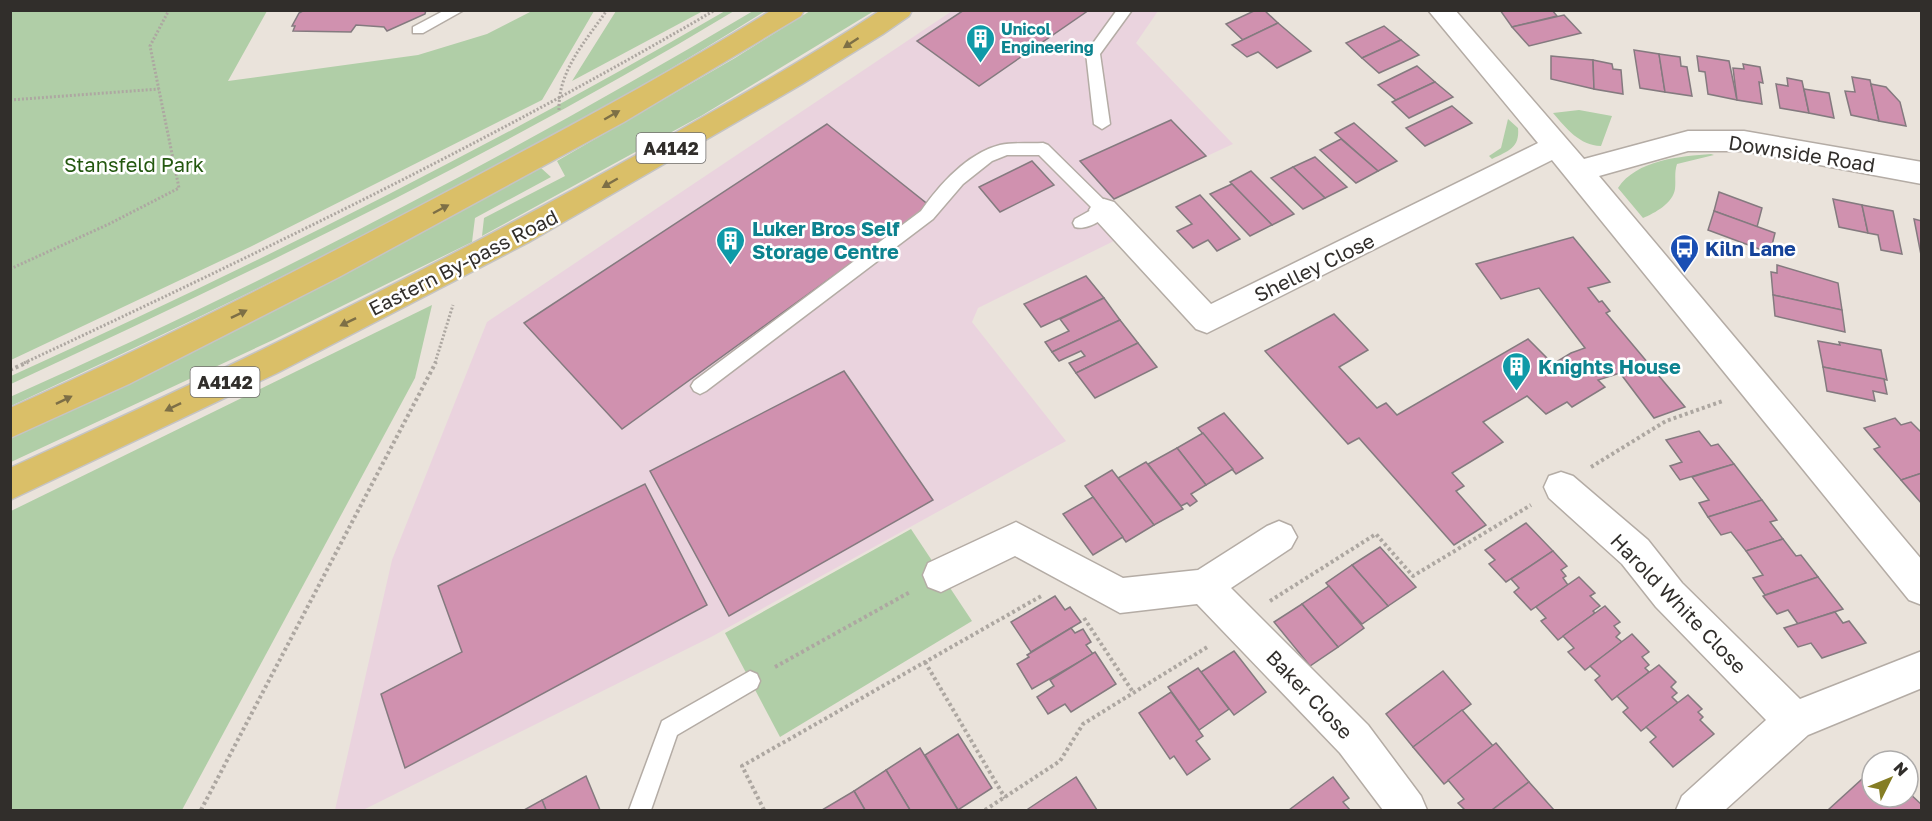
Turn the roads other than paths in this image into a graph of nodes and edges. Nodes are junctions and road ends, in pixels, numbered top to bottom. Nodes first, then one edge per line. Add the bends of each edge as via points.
1 (457, 10) edge
2 (792, 10) edge
3 (900, 10) edge
4 (1125, 10) edge
5 (1440, 10) edge
6 (418, 30) dead end
7 (1102, 124) dead end
8 (1556, 146) junction
9 (1578, 171) junction
10 (1922, 173) edge
11 (1093, 216) joint
12 (700, 386) dead end
13 (10, 424) edge
14 (10, 485) edge
15 (1562, 487) road end
16 (1278, 537) dead end
17 (940, 575) road end
18 (1204, 586) junction
19 (1922, 588) edge
20 (1922, 669) edge
21 (750, 681) road end
22 (1794, 721) junction
23 (640, 810) edge
24 (1407, 810) edge
25 (1696, 810) edge

1 - 6 lane
13 -> 2 highway, A4142 via 289,290 547,152
3 -> 14 highway, Eastern By-pass Road / A4142 via 835,54 472,260
4 - 7 lane via 1093,53
5 - 8 street
8 - 9 street
8 - 11 street, Shelley Close via 1207,320
9 - 10 street, Downside Road via 1688,141 1744,141
9 - 19 street
11 - 12 lane via 1043,149 997,151 954,183 927,215
15 - 22 street, Harold White Close via 1635,552 1669,595
16 - 18 street
17 - 18 street via 1016,538 1120,596
18 - 24 street, Baker Close via 1354,740
20 - 22 street
21 - 23 lane via 669,728
22 - 25 street

